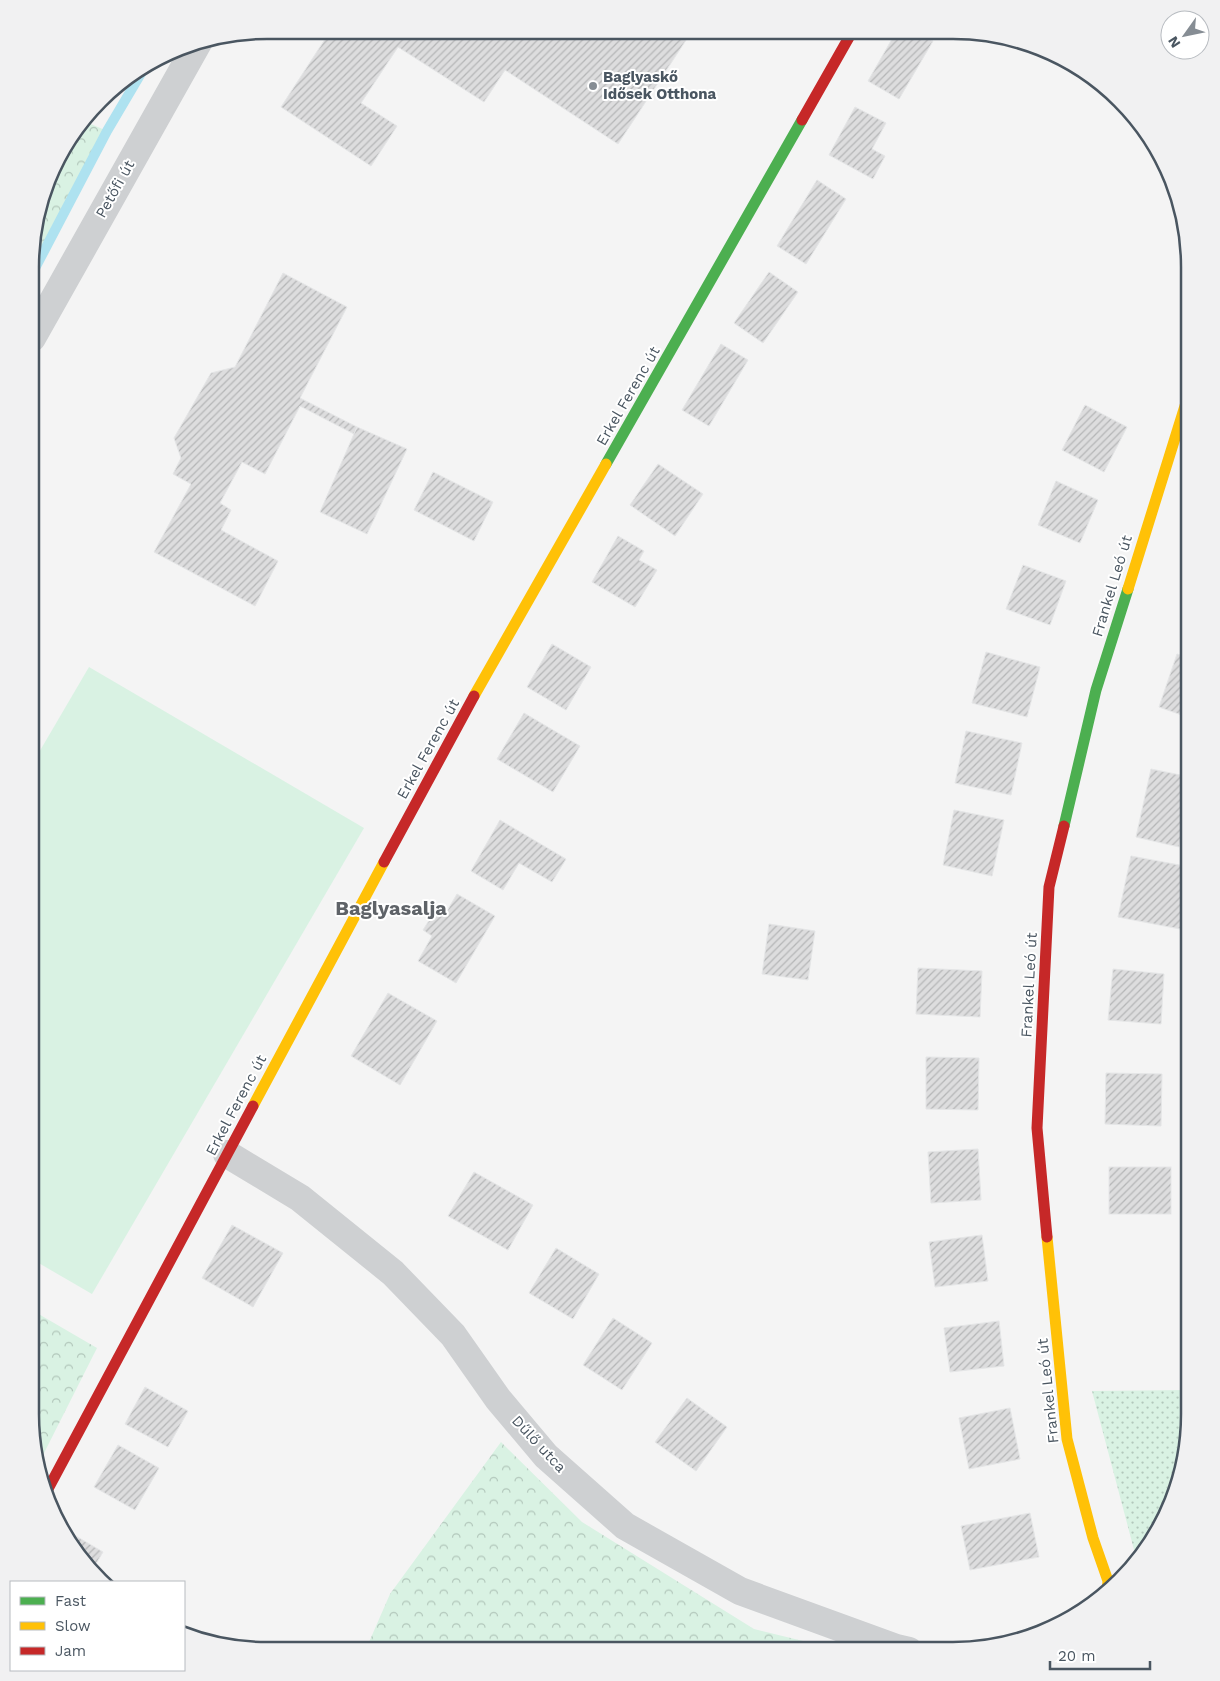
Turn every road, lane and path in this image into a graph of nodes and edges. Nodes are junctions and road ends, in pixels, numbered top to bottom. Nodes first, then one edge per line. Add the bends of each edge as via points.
1 (848, 39) edge
2 (193, 51) edge
3 (39, 326) edge
4 (1181, 419) edge
5 (227, 1154) junction
6 (50, 1485) edge
7 (1108, 1581) edge
8 (880, 1642) edge

1 - 5 street, Erkel Ferenc út via 454,730
2 - 3 street, Petőfi út
4 - 7 street, Frankel Leó út via 1096,690 1049,887 1037,1128 1067,1439
5 - 6 street, Erkel Ferenc út
5 - 8 street, Dűlő utca via 300,1198 393,1273 453,1335 498,1399 546,1456 625,1526 740,1591

